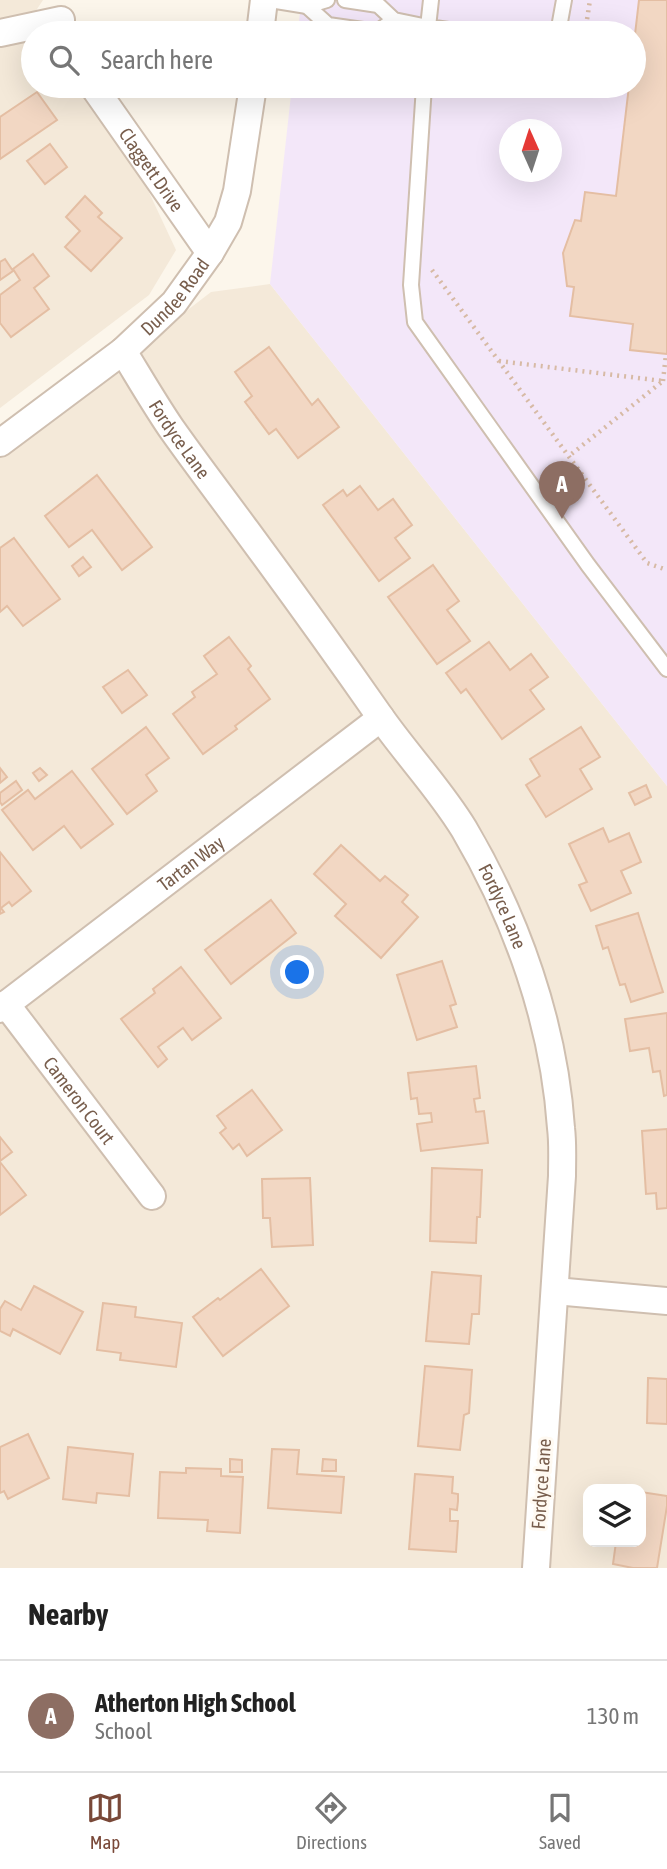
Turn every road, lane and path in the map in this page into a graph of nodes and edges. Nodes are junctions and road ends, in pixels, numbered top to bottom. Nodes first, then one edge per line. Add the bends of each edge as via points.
1 (264, 0) edge
2 (270, 0) edge
3 (327, 0) edge
4 (345, 0) edge
5 (431, 0) edge
6 (564, 0) edge
7 (590, 0) edge
8 (307, 6) junction
9 (394, 20) joint
10 (261, 21) edge
11 (324, 21) edge
12 (397, 21) edge
13 (429, 21) edge
14 (560, 21) edge
15 (587, 21) edge
16 (21, 28) edge
17 (0, 33) edge
18 (101, 98) edge
19 (251, 98) edge
20 (423, 98) edge
21 (210, 253) junction
22 (431, 269) dead end
23 (123, 351) junction
24 (666, 354) edge
25 (499, 360) junction
26 (663, 381) junction
27 (0, 443) edge
28 (569, 456) junction
29 (667, 570) edge
30 (667, 669) edge
31 (381, 718) junction
32 (3, 1006) edge
33 (152, 1196) dead end
34 (555, 1291) junction
35 (667, 1301) edge
36 (536, 1568) edge

1 - 10 street
2 - 8 lane
3 - 8 lane
4 - 9 lane via 378,5
5 - 13 lane
6 - 14 lane
7 - 15 path
8 - 11 lane
9 - 12 lane
16 - 17 street
18 - 21 street, Claggett Drive
19 - 21 street, Dundee Road via 237,191 228,222
20 - 30 lane via 411,285 415,322
21 - 23 street, Dundee Road via 174,303
22 - 25 path
23 - 27 street, Dundee Road
23 - 31 street, Fordyce Lane via 170,427
24 - 26 path
25 - 26 path
25 - 28 path
26 - 28 path
28 - 29 path via 647,563
31 - 32 street, Tartan Way
31 - 34 street, Fordyce Lane via 463,829 506,912 540,1006 562,1130
32 - 33 street, Cameron Court
34 - 35 street
34 - 36 street, Fordyce Lane

